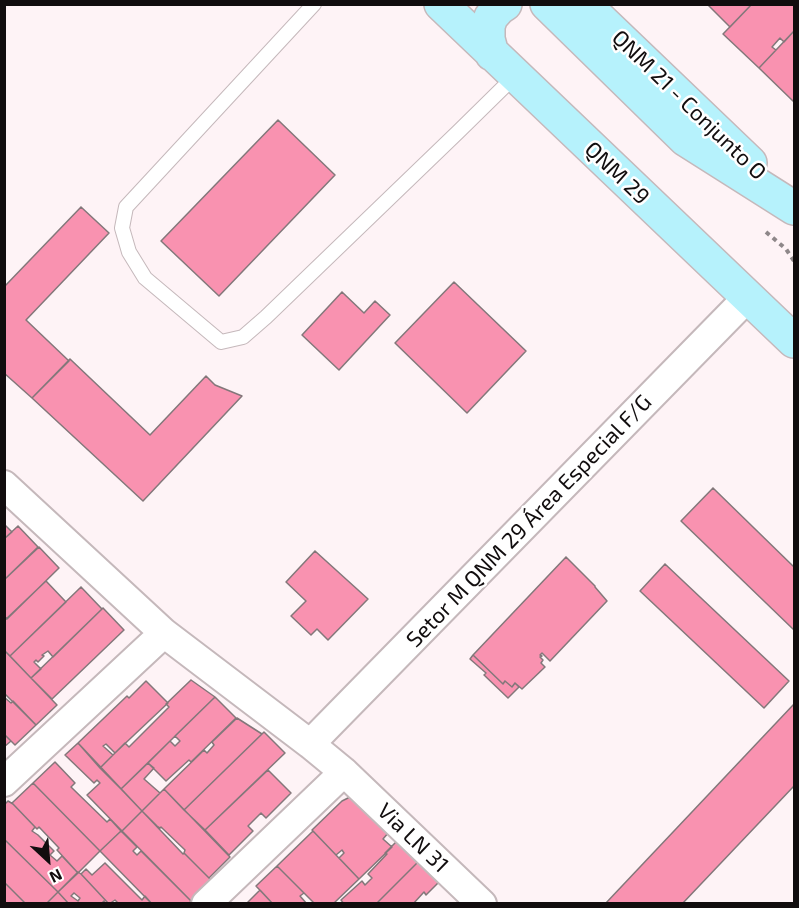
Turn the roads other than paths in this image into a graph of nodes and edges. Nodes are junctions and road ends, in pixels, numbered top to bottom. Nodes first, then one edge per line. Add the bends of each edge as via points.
1 (314, 4) edge
2 (441, 4) edge
3 (505, 4) edge
4 (547, 4) edge
5 (584, 4) edge
6 (504, 65) junction
7 (795, 207) edge
8 (748, 297) junction
9 (795, 341) edge
10 (4, 485) edge
11 (164, 633) junction
12 (310, 744) junction
13 (344, 772) junction
14 (4, 782) edge
15 (206, 903) edge
16 (482, 903) edge

1 - 6 lane via 126,207 124,236 145,278 221,342 243,337 266,317 458,132
2 - 6 main road, QNM 29
3 - 6 main road via 491,17 488,26 488,39
4 - 7 main road via 685,139
5 - 7 main road, QNM 21 - Conjunto O
6 - 8 main road, QNM 29
8 - 9 main road, QNM 29
8 - 12 street, Setor M QNM 29 Área Especial F/G
10 - 11 street, Via LN 31
11 - 12 street, Via LN 31
11 - 14 street
12 - 13 street, Via LN 31
13 - 15 street
13 - 16 street, Via LN 31

